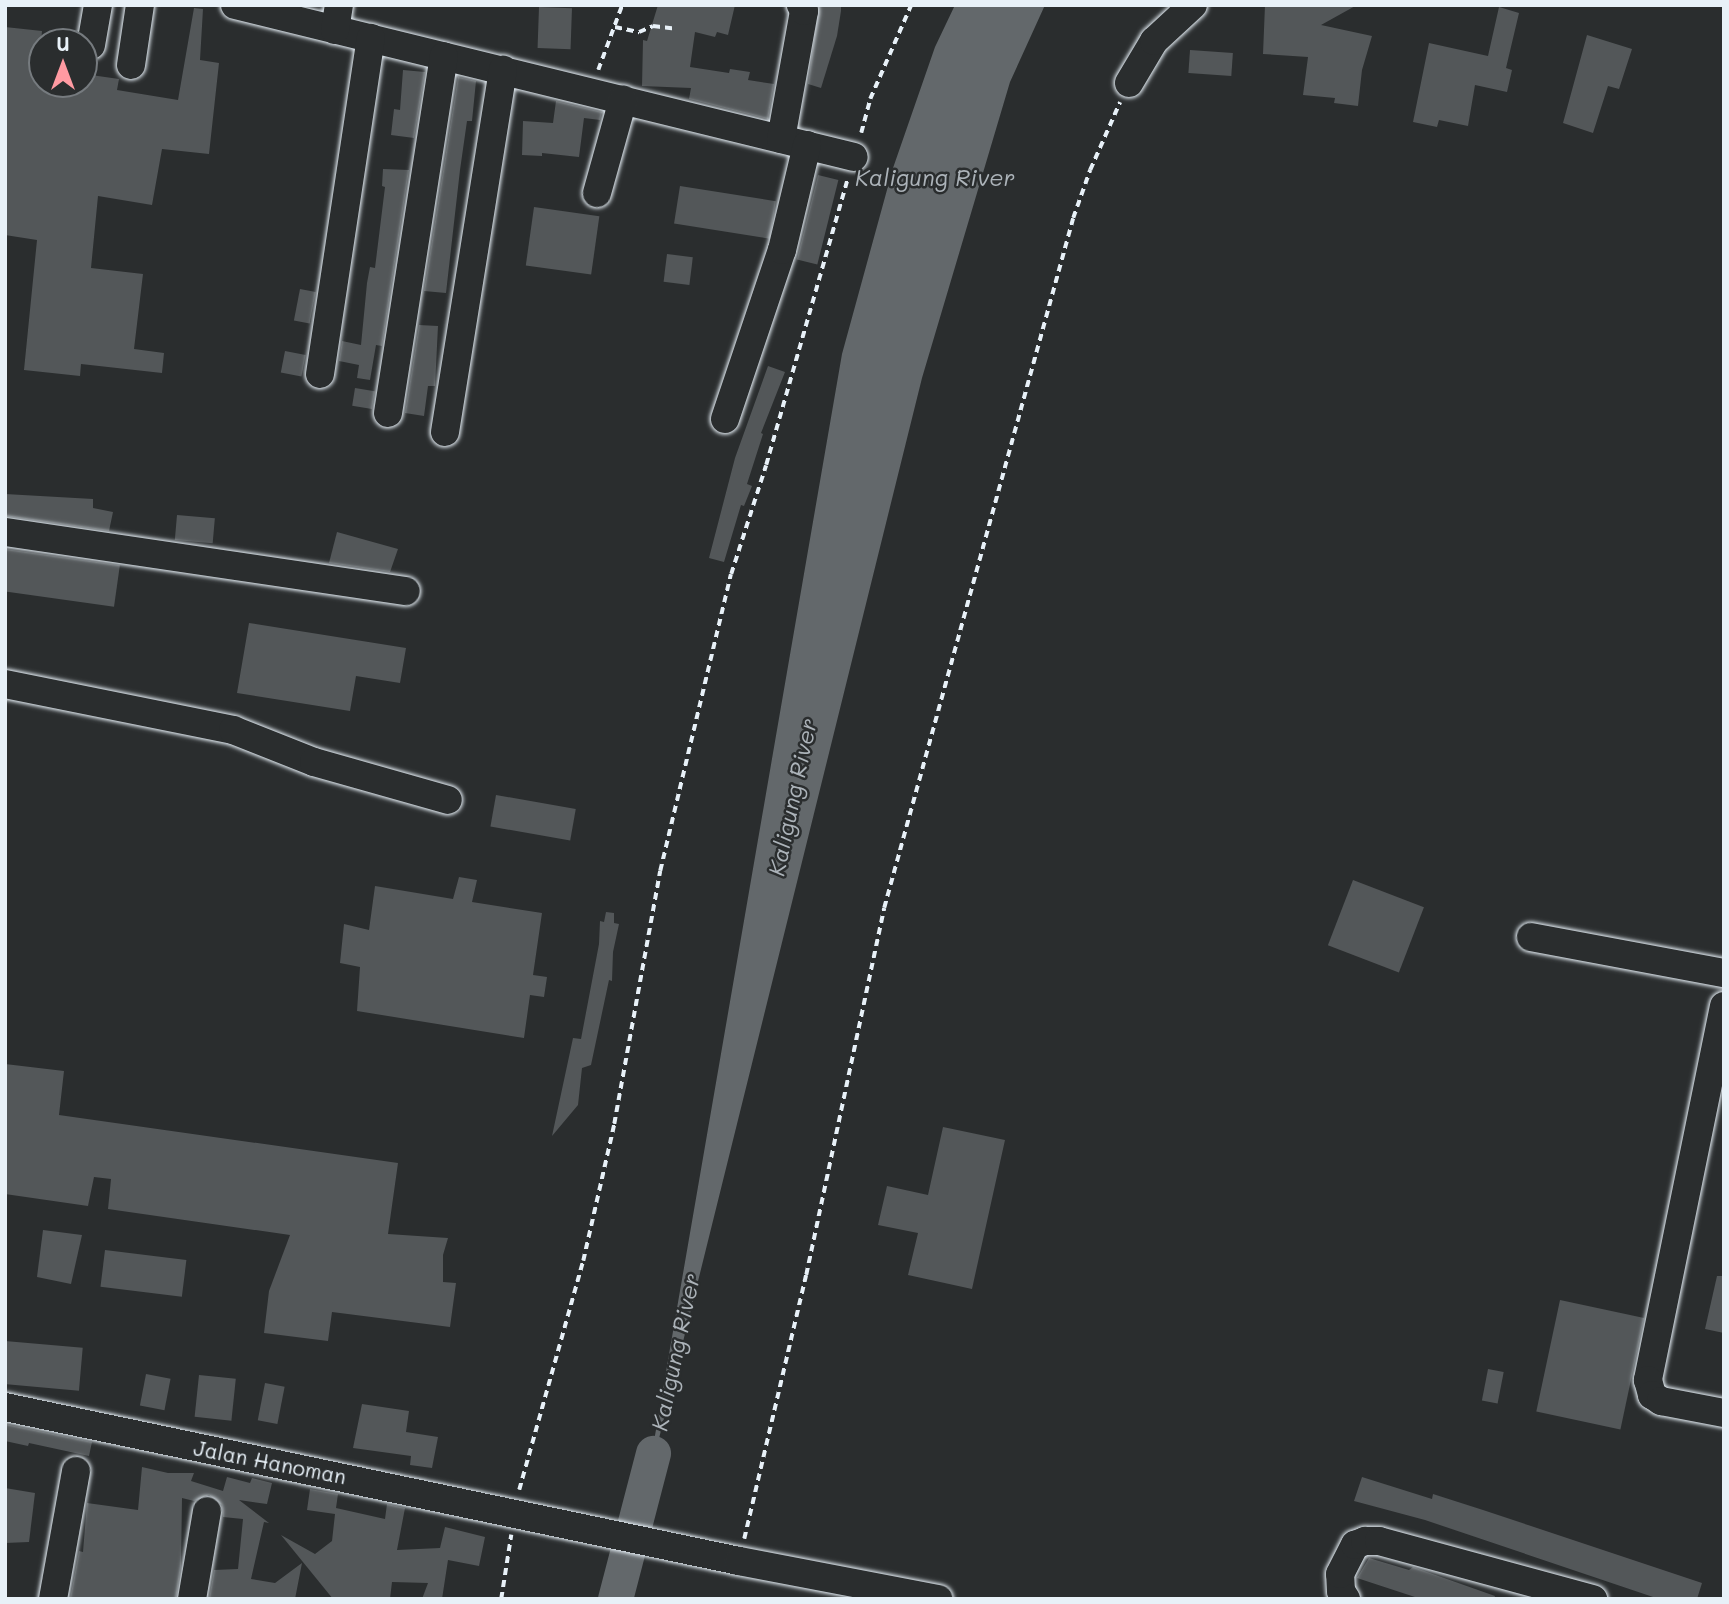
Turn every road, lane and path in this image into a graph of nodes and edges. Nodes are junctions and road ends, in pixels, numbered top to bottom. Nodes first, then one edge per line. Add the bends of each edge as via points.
1 (98, 5) edge
2 (140, 5) edge
3 (234, 5) edge
4 (622, 5) edge
5 (801, 5) edge
6 (911, 5) edge
7 (1193, 5) edge
8 (337, 17) edge
9 (615, 27) junction
10 (94, 28) edge
11 (676, 29) dead end
12 (371, 38) junction
13 (444, 56) junction
14 (131, 65) dead end
15 (503, 70) junction
16 (1129, 83) joint
17 (589, 91) junction
18 (623, 100) junction
19 (794, 142) junction
20 (854, 157) junction
21 (597, 193) dead end
22 (320, 374) dead end
23 (388, 413) dead end
24 (725, 419) dead end
25 (445, 432) dead end
26 (5, 531) edge
27 (406, 591) dead end
28 (5, 684) edge
29 (448, 800) dead end
30 (1531, 937) dead end
31 (1724, 974) edge
32 (1724, 1006) edge
33 (5, 1407) edge
34 (1724, 1413) edge
35 (76, 1471) dead end
36 (207, 1511) dead end
37 (524, 1514) junction
38 (739, 1561) junction
39 (53, 1599) edge
40 (192, 1599) edge
41 (501, 1599) edge
42 (938, 1599) edge
43 (1346, 1599) edge
44 (1593, 1599) edge

1 - 10 street
2 - 14 street
3 - 8 street
4 - 9 path
5 - 19 street
6 - 20 path via 870,99
7 - 16 street via 1154,41
8 - 12 street
9 - 11 path via 639,32 653,26
9 - 17 path
12 - 13 street
12 - 22 street
13 - 15 street
13 - 23 street
15 - 17 street
15 - 25 street
16 - 38 path via 1073,218 884,908
17 - 18 street
18 - 19 street
18 - 21 street
19 - 20 street
19 - 24 street via 782,250
20 - 37 path via 731,574 660,871 614,1124 583,1261 535,1424
26 - 27 street
28 - 29 street via 233,730 314,762
30 - 31 street
32 - 34 street via 1648,1380 1651,1395 1661,1401
33 - 37 street, Jalan Hanoman
35 - 39 street
36 - 40 street
37 - 38 street, Jalan Hanoman
37 - 41 path
38 - 42 street, Jalan Hanoman
43 - 44 street via 1340,1574 1355,1545 1379,1541

